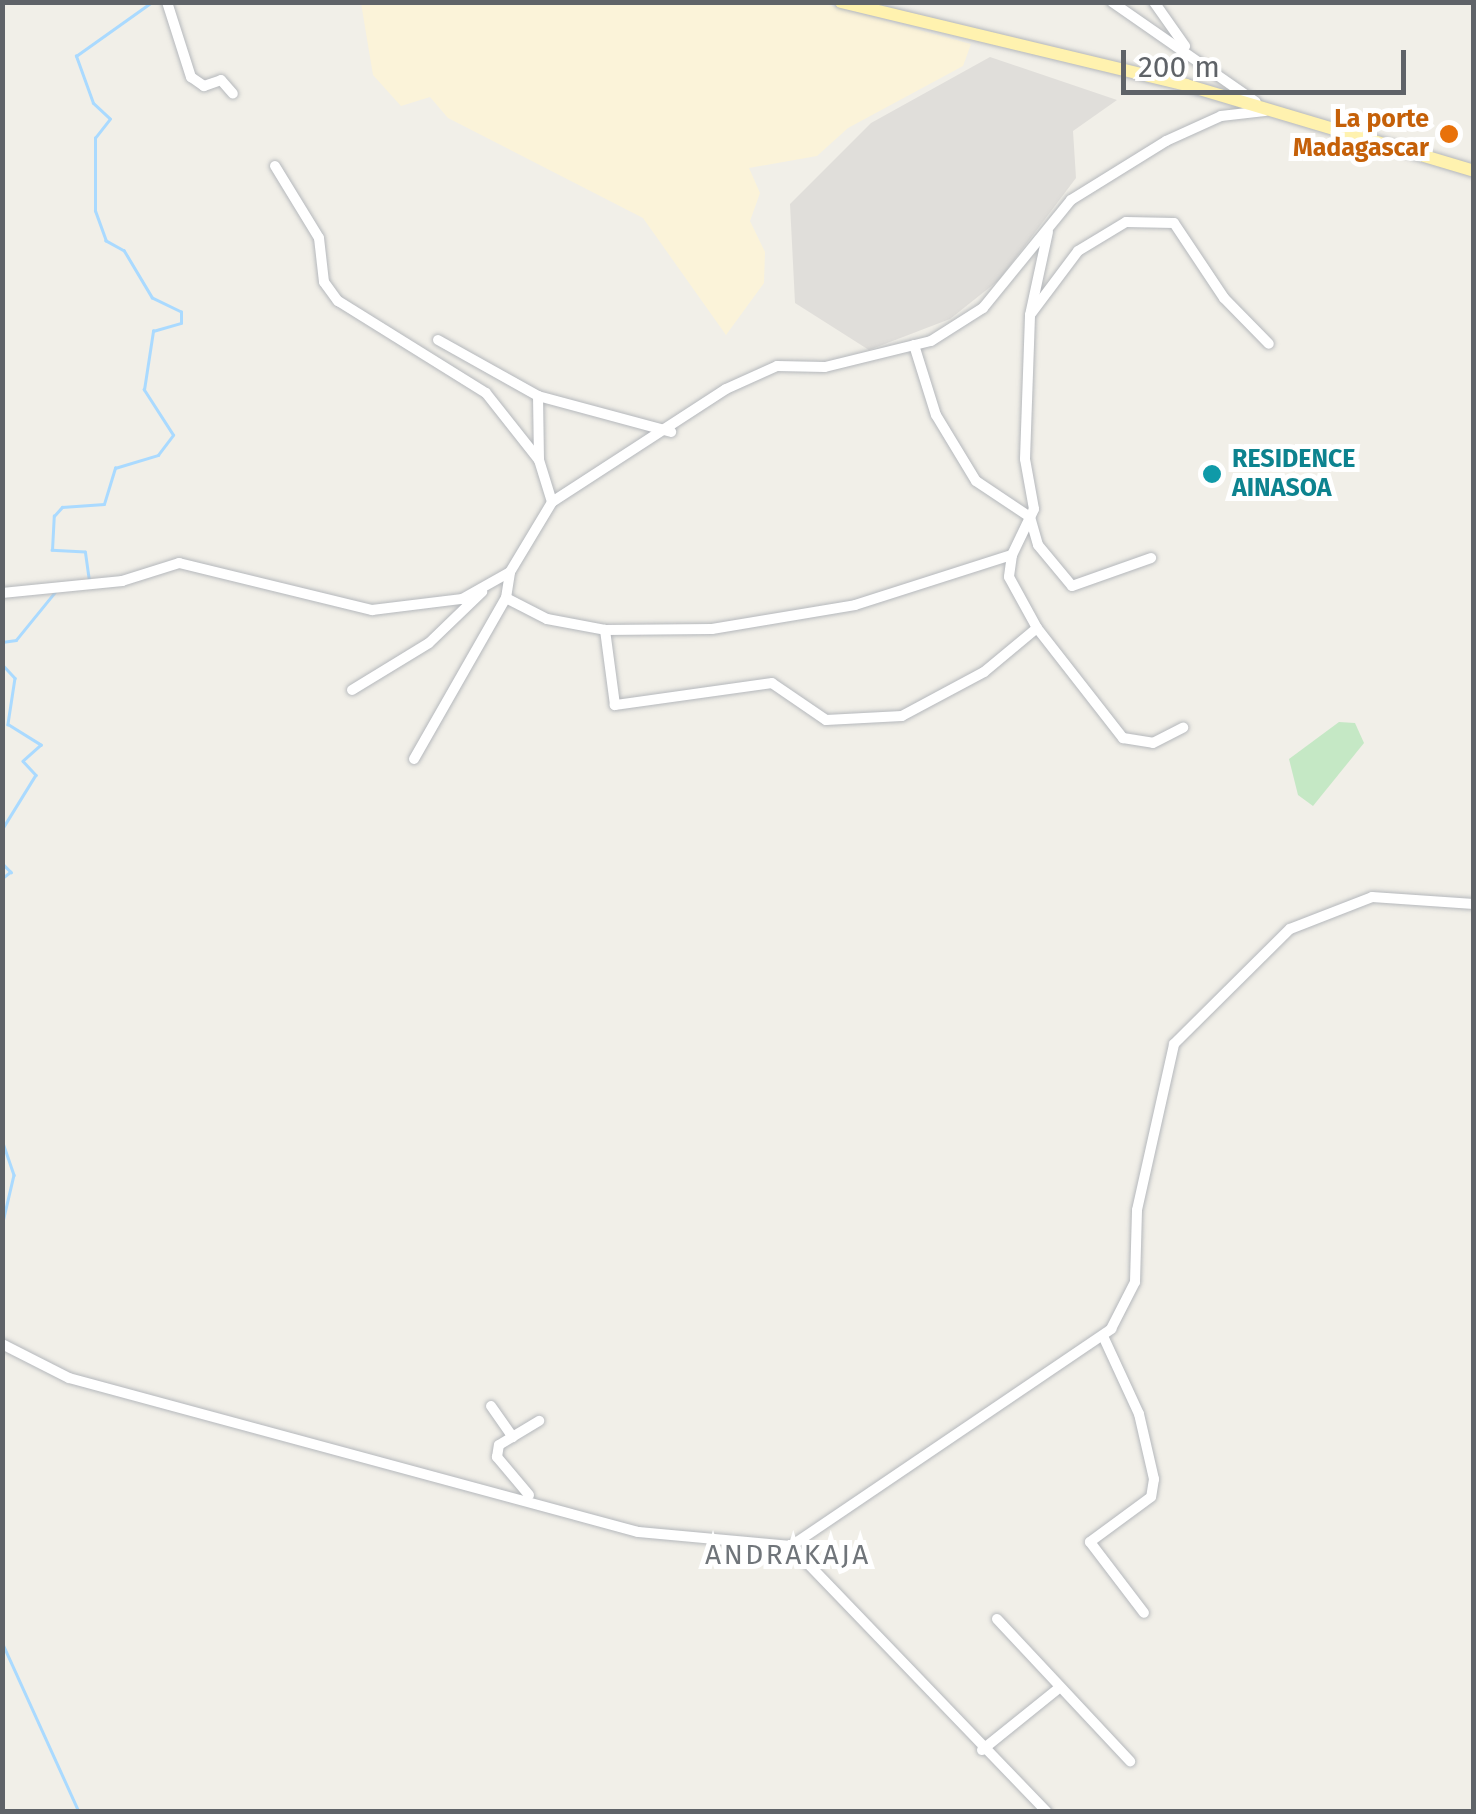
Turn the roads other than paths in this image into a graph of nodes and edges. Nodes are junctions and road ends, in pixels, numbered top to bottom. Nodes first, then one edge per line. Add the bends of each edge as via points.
1 (167, 2) edge
2 (841, 2) edge
3 (1112, 2) edge
4 (1154, 2) edge
5 (1188, 51) junction
6 (234, 94) dead end
7 (1270, 111) junction
8 (275, 166) dead end
9 (1474, 171) edge
10 (1050, 226) junction
11 (1030, 315) junction
12 (438, 340) dead end
13 (1270, 344) dead end
14 (914, 345) junction
15 (538, 396) junction
16 (671, 432) junction
17 (539, 460) junction
18 (552, 502) junction
19 (1030, 517) junction
20 (1012, 554) junction
21 (1151, 558) dead end
22 (510, 572) junction
23 (482, 591) junction
24 (2, 593) edge
25 (506, 598) junction
26 (1037, 628) junction
27 (605, 630) junction
28 (352, 690) dead end
29 (1183, 728) dead end
30 (414, 759) dead end
31 (1474, 904) edge
32 (1103, 1336) junction
33 (2, 1344) edge
34 (491, 1406) dead end
35 (539, 1421) dead end
36 (512, 1437) junction
37 (530, 1496) junction
38 (792, 1546) junction
39 (1144, 1614) dead end
40 (997, 1619) dead end
41 (1060, 1688) junction
42 (982, 1750) junction
43 (1130, 1761) dead end
44 (1047, 1812) edge

1 - 6 street via 191,76 204,86 220,80
2 - 7 main road
3 - 5 street
4 - 5 street
5 - 7 street
7 - 9 main road
7 - 10 street via 1222,116 1166,141 1071,200
8 - 17 street via 319,238 324,282 338,301 486,393
10 - 11 street
10 - 14 street via 983,308
11 - 13 street via 1078,250 1126,222 1174,222 1224,298
11 - 19 street
12 - 15 street
14 - 16 street via 759,372
14 - 19 street via 936,414 976,481
15 - 16 street
15 - 17 street
16 - 18 street
17 - 18 street
18 - 22 street
19 - 20 street
19 - 21 street via 1038,545 1072,586
20 - 26 street via 1009,577
20 - 27 street via 816,613 712,630
22 - 23 street
22 - 25 street
23 - 24 street via 372,610 178,563 122,580
23 - 28 street via 429,643
25 - 27 street via 547,619
25 - 30 street
26 - 27 street via 984,672 902,716 826,720 772,683 615,704
26 - 29 street via 1123,738 1153,743
31 - 32 street via 1372,897 1290,929 1174,1044 1138,1210 1130,1305
32 - 38 street
32 - 39 street via 1138,1414 1154,1479 1152,1496 1090,1542
33 - 37 street via 68,1378
34 - 36 street
35 - 36 street
36 - 37 street via 497,1457
37 - 38 street via 638,1532
38 - 42 street
40 - 41 street
41 - 42 street
41 - 43 street
42 - 44 street

